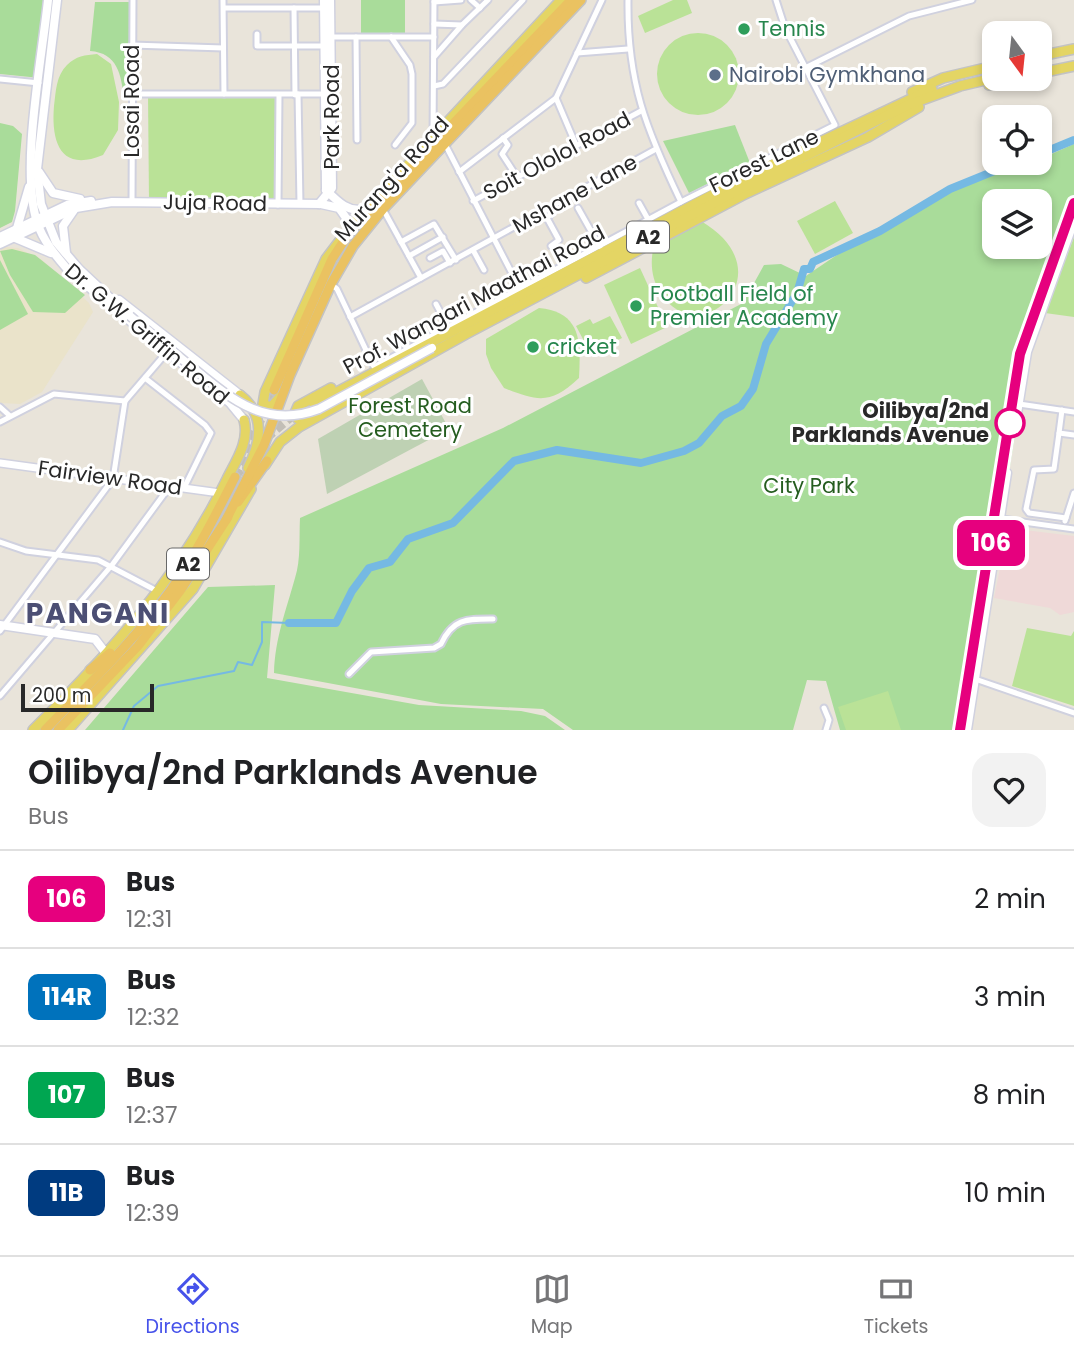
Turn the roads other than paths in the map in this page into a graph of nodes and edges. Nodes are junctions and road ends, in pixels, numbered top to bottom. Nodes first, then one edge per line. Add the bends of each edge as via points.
1 (48, 0) edge
2 (57, 0) edge
3 (133, 0) edge
4 (223, 0) edge
5 (233, 0) edge
6 (252, 0) edge
7 (278, 0) edge
8 (330, 0) edge
9 (461, 0) edge
10 (471, 0) edge
11 (488, 0) edge
12 (523, 0) edge
13 (561, 0) edge
14 (571, 0) edge
15 (580, 0) edge
16 (602, 0) edge
17 (628, 0) edge
18 (776, 0) edge
19 (972, 0) edge
20 (434, 1) edge
21 (324, 4) edge
22 (252, 7) junction
23 (224, 8) junction
24 (238, 8) junction
25 (278, 8) junction
26 (294, 8) junction
27 (480, 8) junction
28 (434, 24) junction
29 (462, 25) junction
30 (257, 34) dead end
31 (331, 37) junction
32 (356, 37) junction
33 (391, 37) junction
34 (434, 37) junction
35 (295, 45) junction
36 (132, 46) junction
37 (324, 46) junction
38 (223, 48) junction
39 (628, 49) junction
40 (1074, 49) edge
41 (577, 53) junction
42 (1052, 54) edge
43 (1074, 55) edge
44 (434, 57) junction
45 (1052, 60) edge
46 (1074, 61) edge
47 (1052, 66) edge
48 (1074, 66) edge
49 (807, 67) junction
50 (982, 69) edge
51 (1052, 71) edge
52 (982, 76) edge
53 (0, 79) edge
54 (982, 81) edge
55 (39, 83) junction
56 (434, 86) junction
57 (982, 87) edge
58 (937, 90) junction
59 (133, 94) junction
60 (223, 94) junction
61 (324, 94) junction
62 (279, 95) junction
63 (297, 95) junction
64 (556, 98) junction
65 (900, 103) junction
66 (641, 111) junction
67 (893, 117) junction
68 (433, 138) junction
69 (503, 138) junction
70 (357, 140) dead end
71 (445, 144) junction
72 (395, 145) dead end
73 (576, 145) junction
74 (656, 149) junction
75 (37, 169) junction
76 (459, 172) junction
77 (517, 177) junction
78 (30, 184) junction
79 (328, 192) junction
80 (86, 201) junction
81 (473, 201) junction
82 (112, 202) junction
83 (132, 202) junction
84 (681, 202) junction
85 (639, 203) dead end
86 (1074, 203) edge
87 (309, 204) junction
88 (278, 205) junction
89 (552, 207) junction
90 (76, 208) junction
91 (578, 208) dead end
92 (364, 209) junction
93 (383, 209) junction
94 (41, 221) junction
95 (649, 221) junction
96 (1074, 221) edge
97 (351, 225) junction
98 (15, 233) junction
99 (346, 235) junction
100 (0, 237) edge
101 (443, 237) junction
102 (494, 240) junction
103 (401, 242) junction
104 (0, 244) edge
105 (551, 246) dead end
106 (600, 247) junction
107 (473, 250) junction
108 (54, 254) junction
109 (67, 255) junction
110 (409, 256) junction
111 (430, 258) dead end
112 (456, 260) junction
113 (450, 263) junction
114 (484, 270) dead end
115 (421, 278) junction
116 (331, 284) junction
117 (94, 287) junction
118 (520, 289) junction
119 (436, 304) dead end
120 (494, 310) junction
121 (477, 312) joint
122 (350, 317) junction
123 (463, 318) junction
124 (444, 319) junction
125 (448, 327) junction
126 (466, 334) junction
127 (432, 348) junction
128 (167, 352) junction
129 (374, 367) junction
130 (145, 378) junction
131 (274, 392) junction
132 (240, 395) junction
133 (125, 401) junction
134 (230, 403) junction
135 (314, 404) tunnel mouth
136 (1020, 404) junction
137 (0, 407) edge
138 (1062, 410) junction
139 (1074, 412) edge
140 (10, 416) junction
141 (313, 419) junction
142 (244, 420) joint
143 (0, 422) edge
144 (1059, 433) junction
145 (1074, 435) edge
146 (267, 461) junction
147 (0, 463) edge
148 (235, 478) dead end
149 (113, 479) junction
150 (253, 481) joint
151 (170, 486) junction
152 (241, 487) junction
153 (184, 488) junction
154 (1074, 493) edge
155 (220, 494) junction
156 (998, 518) junction
157 (1066, 518) junction
158 (226, 520) junction
159 (1063, 527) junction
160 (1074, 529) edge
161 (0, 542) edge
162 (56, 555) junction
163 (112, 565) junction
164 (160, 592) junction
165 (493, 619) dead end
166 (2, 627) edge
167 (56, 632) junction
168 (127, 642) junction
169 (138, 646) junction
170 (105, 652) junction
171 (90, 670) junction
172 (349, 674) dead end
173 (975, 679) junction
174 (0, 696) edge
175 (100, 697) junction
176 (824, 708) dead end
177 (1074, 713) edge
178 (827, 728) edge
179 (33, 730) edge
180 (45, 730) edge
181 (58, 730) edge
182 (68, 730) edge
183 (960, 730) edge
184 (967, 730) edge

1 - 55 main road, Dr. G.W. Griffin Road
2 - 75 main road, Dr. G.W. Griffin Road
3 - 36 street, Losai Road
4 - 23 street
5 - 24 street
6 - 22 street
7 - 25 street
8 - 31 main road, Park Road
9 - 20 street
10 - 27 street
11 - 27 street
12 - 56 street via 449,79
13 - 68 main road, Murang'a Road
14 - 99 highway, Murang'a Road
15 - 71 highway, Murang'a Road
16 - 41 street
17 - 39 street
18 - 49 street via 785,28
19 - 49 street via 909,16
20 - 28 street
21 - 26 street
21 - 37 main road, Park Road
22 - 24 street
22 - 25 street
23 - 24 street
23 - 38 street
25 - 26 street
26 - 35 street
27 - 29 street
28 - 29 street
28 - 34 street
29 - 44 street
30 - 35 street via 257,46
31 - 32 street
31 - 79 main road, Park Road via 332,188
32 - 33 street
32 - 70 street
33 - 34 street
33 - 72 street via 412,74 413,119
34 - 44 street
35 - 37 street
35 - 63 street
36 - 38 street
36 - 59 street, Losai Road
37 - 61 main road, Park Road
38 - 60 street
39 - 41 street
39 - 66 street
40 - 42 main road
41 - 64 street
43 - 45 main road
44 - 56 street
46 - 47 main road
48 - 51 main road
49 - 84 street, Forest Lane via 835,125
50 - 65 main road via 934,81
52 - 58 main road, Prof. Wangari Maathai Road / A2
53 - 55 street
54 - 58 main road, Prof. Wangari Maathai Road / A2
55 - 78 main road, Dr. G.W. Griffin Road
56 - 68 street
57 - 67 main road
58 - 65 main road, Prof. Wangari Maathai Road / A2
58 - 67 main road, Prof. Wangari Maathai Road / A2
59 - 60 street
59 - 83 street, Losai Road
60 - 62 street
61 - 63 street
61 - 79 main road, Park Road
62 - 63 street
62 - 88 street
63 - 87 street
64 - 69 street
64 - 73 street
65 - 120 main road, Prof. Wangari Maathai Road / A2 via 750,175
66 - 73 street, Soit Ololol Road
66 - 74 street
67 - 126 main road, Prof. Wangari Maathai Road / A2 via 750,184
68 - 92 main road, Murang'a Road
69 - 76 street
69 - 77 street via 508,145 502,154
71 - 76 street
71 - 93 highway, Murang'a Road
73 - 77 street, Soit Ololol Road
74 - 84 street
74 - 89 street, Mshane Lane
75 - 80 main road via 54,193
75 - 94 main road, Dr. G.W. Griffin Road
76 - 81 street
77 - 81 street, Soit Ololol Road
78 - 94 main road, Dr. G.W. Griffin Road
78 - 98 main road
79 - 87 main road
79 - 92 main road, Park Road via 348,208
80 - 82 main road, Juja Road
80 - 94 main road, Juja Road via 67,205
81 - 102 street
82 - 83 main road, Juja Road
82 - 90 main road, Juja Road
83 - 88 main road, Juja Road
84 - 95 street, Forest Lane
85 - 95 street
86 - 156 main road via 1020,354
87 - 88 main road, Juja Road
87 - 97 main road via 339,208
89 - 102 street, Mshane Lane
89 - 105 street via 554,212 547,218 559,240
90 - 94 main road, Juja Road
90 - 109 main road via 63,226
91 - 106 street
92 - 97 main road, Murang'a Road
93 - 103 street
93 - 116 highway, Murang'a Road via 353,246
94 - 98 main road, Juja Road
94 - 108 main road, Dr. G.W. Griffin Road
94 - 109 main road, Dr. G.W. Griffin Road
95 - 106 street, Forest Lane
96 - 136 main road via 1027,352
97 - 99 main road, Murang'a Road
98 - 100 main road, Juja Road
98 - 104 main road, Juja Road
98 - 108 main road
99 - 131 highway, Murang'a Road
101 - 103 street via 435,224
101 - 110 street
101 - 112 street
102 - 107 street, Mshane Lane
102 - 118 street
103 - 110 street
106 - 118 street, Forest Lane
107 - 112 street, Mshane Lane
107 - 114 street
108 - 117 main road, Dr. G.W. Griffin Road
109 - 117 main road, Dr. G.W. Griffin Road
110 - 115 street
111 - 113 street via 443,251
112 - 113 street, Mshane Lane
113 - 115 street, Mshane Lane
115 - 122 street, Mshane Lane
116 - 122 street
116 - 131 highway, Murang'a Road
117 - 127 main road, Prof. Wangari Maathai Road, bridge via 238,404 271,416 319,409
117 - 128 main road, Dr. G.W. Griffin Road
117 - 132 main road, Dr. G.W. Griffin Road
118 - 121 street, Forest Lane
119 - 124 street
120 - 127 main road
120 - 135 main road, Prof. Wangari Maathai Road / A2
121 - 123 street, Prof. Wangari Maathai Road
122 - 129 street
123 - 124 street via 459,312
123 - 125 street, Prof. Wangari Maathai Road
124 - 125 street
125 - 129 street, Prof. Wangari Maathai Road
126 - 127 main road
126 - 141 main road, Prof. Wangari Maathai Road / A2
128 - 130 street
128 - 134 main road, Dr. G.W. Griffin Road
129 - 141 main road via 296,408 299,420
130 - 133 street
130 - 153 street via 211,433
131 - 132 main road
131 - 152 highway, Murang'a Road via 264,445
132 - 134 main road via 236,403
132 - 152 main road, Murang'a Road via 251,404 260,432
133 - 140 street via 61,393
133 - 149 street
134 - 142 main road, Dr. G.W. Griffin Road
136 - 138 street
136 - 156 main road
137 - 140 street
138 - 139 street
138 - 144 street
140 - 143 street
141 - 146 main road, Prof. Wangari Maathai Road / A2 via 280,442
142 - 155 main road via 245,440
144 - 145 street
144 - 157 street via 1054,470 1033,472 1026,509
146 - 150 highway, Prof. Wangari Maathai Road / A2
146 - 175 main road via 193,589
147 - 149 street, Fairview Road
148 - 168 highway, A2 via 191,559
149 - 151 street, Fairview Road
149 - 162 street
150 - 158 highway, Murang'a Road / A2
151 - 153 street, Fairview Road
151 - 163 street
152 - 158 highway, Murang'a Road
153 - 155 street, Fairview Road
154 - 157 street
155 - 164 main road
156 - 159 street
156 - 173 main road
156 - 183 main road
157 - 159 street
158 - 169 highway, Murang'a Road / A2
159 - 160 street
161 - 162 street
162 - 163 street
162 - 166 street
163 - 164 street
163 - 167 street
164 - 170 main road
165 - 172 street via 457,623 434,648 371,652
166 - 167 main road
167 - 170 main road via 95,639
167 - 174 street
168 - 171 highway
168 - 180 highway, A2
169 - 175 highway
169 - 181 highway, Murang'a Road / A2
170 - 171 main road
171 - 179 main road
173 - 177 street
173 - 184 main road
175 - 182 main road
176 - 178 street

